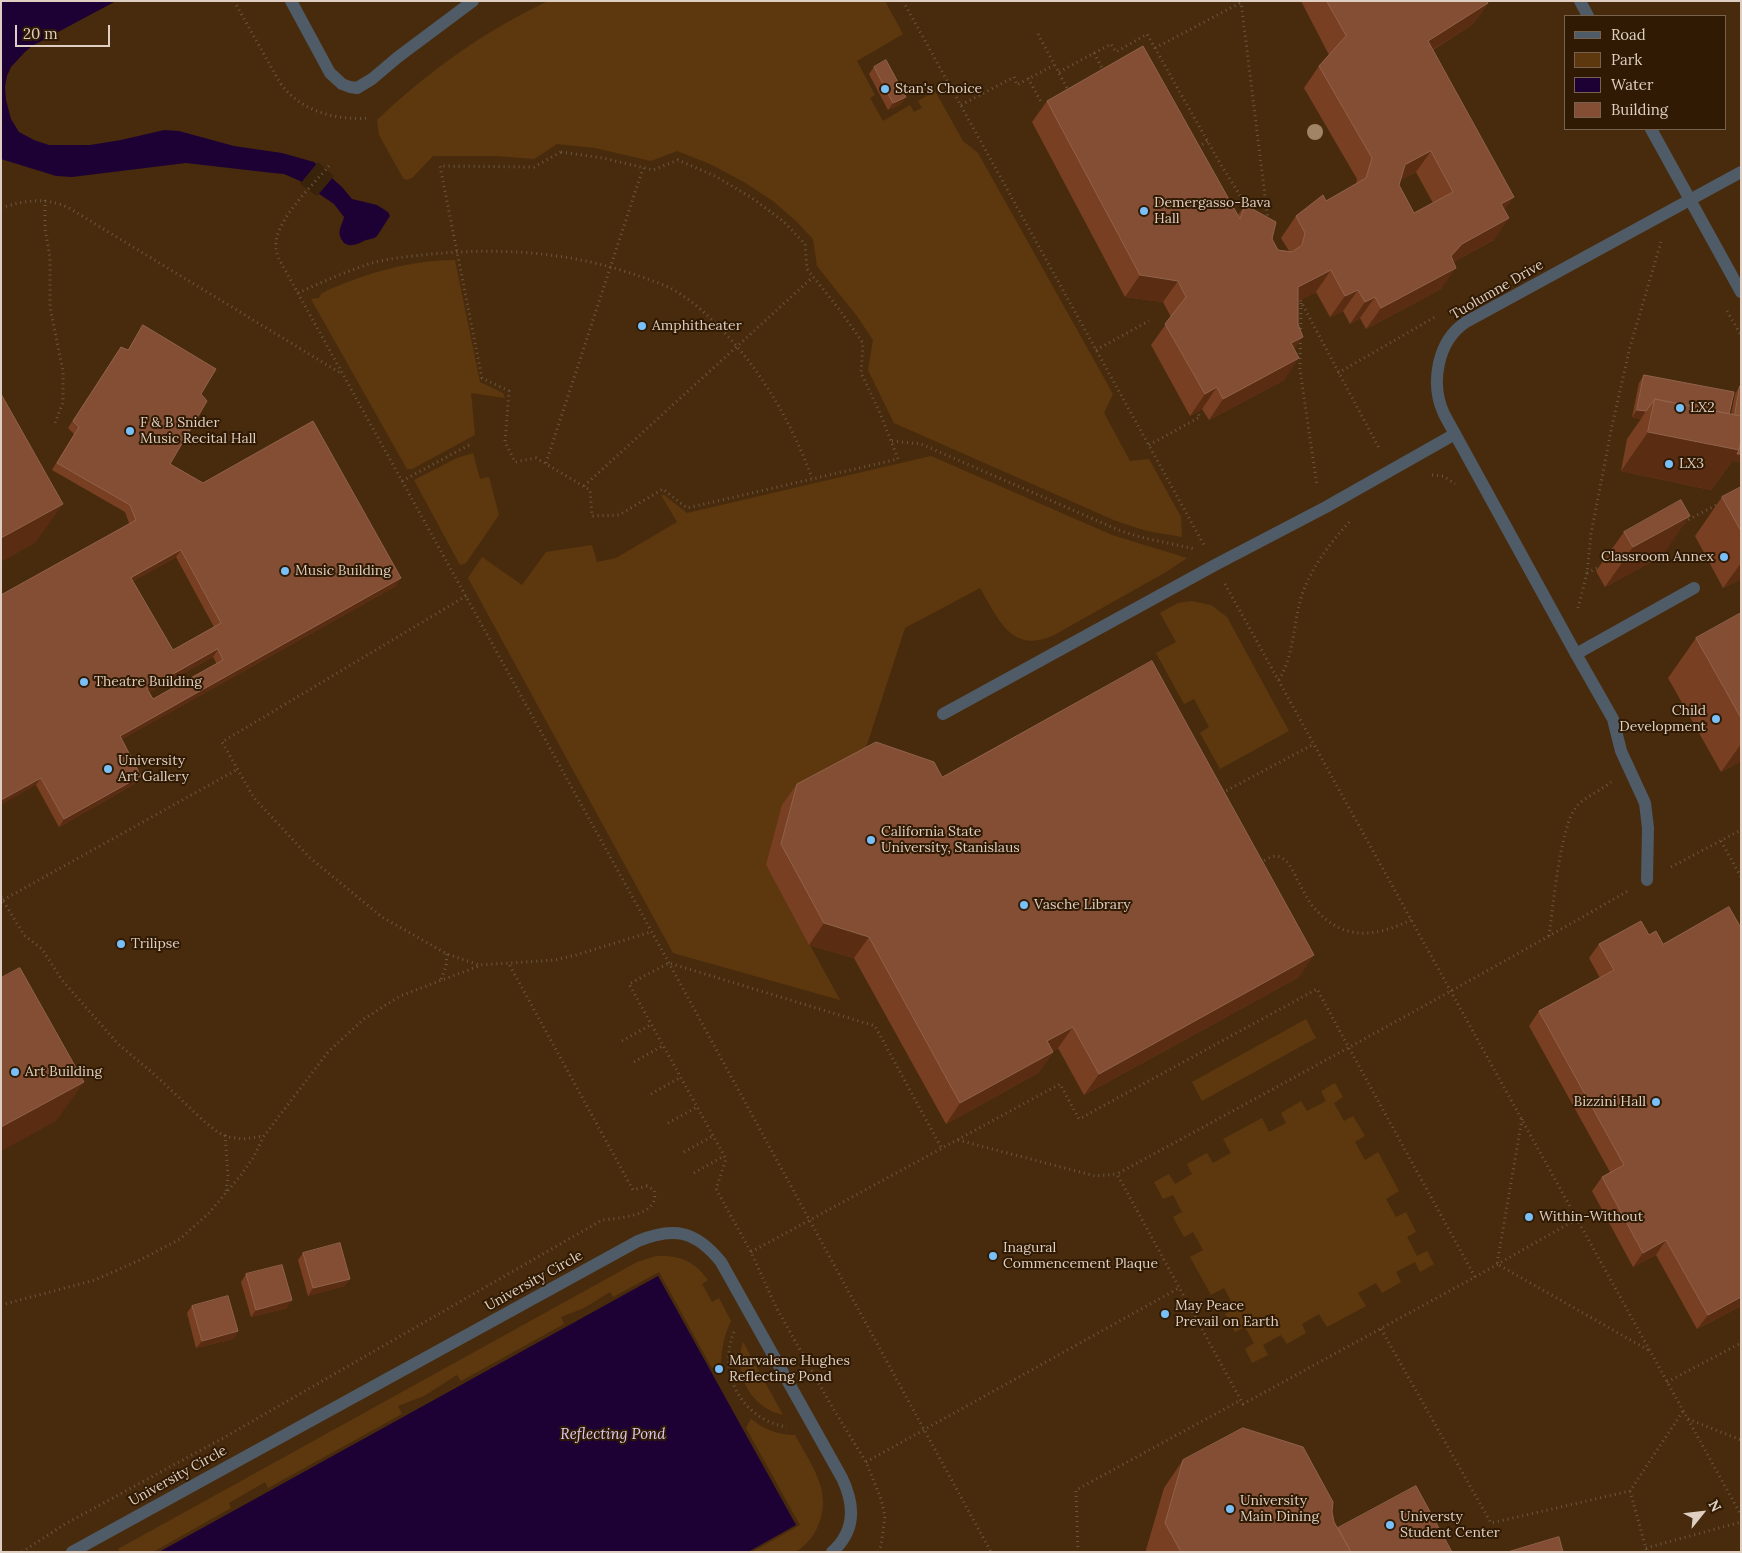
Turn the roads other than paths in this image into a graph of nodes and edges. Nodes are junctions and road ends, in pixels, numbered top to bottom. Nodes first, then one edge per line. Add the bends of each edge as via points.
1 (291, 1) edge
2 (473, 1) edge
3 (1580, 1) edge
4 (1587, 15) edge
5 (1652, 130) edge
6 (1741, 172) edge
7 (1690, 200) junction
8 (1741, 292) edge
9 (1455, 434) junction
10 (1694, 588) dead end
11 (1576, 654) junction
12 (942, 714) dead end
13 (1647, 880) road end
14 (72, 1552) edge
15 (832, 1552) edge

1 - 2 street via 330,73 342,84 357,88
3 - 4 street
5 - 7 street
6 - 7 street, Tuolumne Drive
7 - 8 street
7 - 9 street, Tuolumne Drive via 1466,322 1452,334 1441,357 1437,389 1441,408
9 - 11 street, Tuolumne Drive
9 - 12 street
10 - 11 street
11 - 13 street, Tuolumne Drive via 1612,719 1621,751 1645,803
14 - 15 street, University Circle via 638,1241 661,1233 673,1233 695,1238 721,1262 848,1490 849,1526

